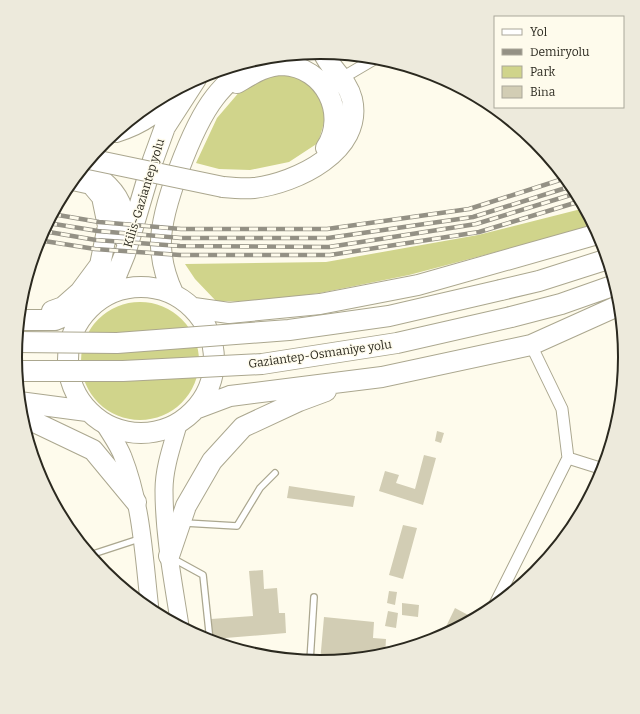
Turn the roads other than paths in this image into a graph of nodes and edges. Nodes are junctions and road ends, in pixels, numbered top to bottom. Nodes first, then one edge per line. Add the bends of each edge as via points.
1 (326, 59) edge
2 (367, 63) edge
3 (242, 69) edge
4 (342, 78) junction
5 (189, 89) edge
6 (215, 97) junction
7 (169, 100) edge
8 (132, 127) edge
9 (96, 161) edge
10 (313, 167) junction
11 (85, 175) edge
12 (80, 182) edge
13 (592, 236) edge
14 (125, 254) junction
15 (602, 261) edge
16 (609, 287) edge
17 (172, 294) junction
18 (91, 305) junction
19 (194, 308) junction
20 (613, 308) edge
21 (25, 318) edge
22 (25, 320) edge
23 (23, 342) edge
24 (531, 345) junction
25 (23, 372) edge
26 (356, 380) junction
27 (26, 403) edge
28 (198, 408) junction
29 (87, 411) junction
30 (29, 419) edge
31 (105, 425) junction
32 (178, 425) junction
33 (568, 458) junction
34 (597, 467) edge
35 (275, 473) dead end
36 (136, 502) junction
37 (180, 523) junction
38 (142, 538) junction
39 (96, 553) edge
40 (169, 556) junction
41 (499, 595) edge
42 (314, 597) dead end
43 (149, 601) edge
44 (179, 619) edge
45 (209, 633) edge
46 (310, 654) edge

1 - 4 highway
2 - 4 street
3 - 6 highway
4 - 10 highway via 352,98 352,117 344,141 332,155
5 - 14 highway, Kilis-Gaziantep yolu via 165,127
6 - 10 highway via 261,69 282,65 300,69 316,77 329,94 335,110 335,127 329,144
6 - 17 highway via 199,122 184,156 166,212 161,245 164,274
7 - 8 highway via 161,109
9 - 10 highway, bridge via 223,187 254,188 281,182
11 - 14 highway via 100,178 118,196 124,214
12 - 21 highway via 91,184 102,197 108,226 100,265 80,292 63,308
13 - 19 highway via 418,285 320,304 229,313
14 - 18 highway, Kilis-Gaziantep yolu via 116,276
15 - 23 highway, bridge via 539,281 389,316 289,330 117,343
16 - 25 highway, Gaziantep-Osmaniye yolu, bridge via 561,304 398,343 262,364 123,371
17 - 18 highway via 154,287 121,289
17 - 19 highway
18 - 22 highway via 54,320
18 - 29 highway, Kilis-Gaziantep yolu via 75,328 68,347 68,372 73,390
19 - 28 highway via 205,324 214,348 215,368 208,393
20 - 24 highway
24 - 26 highway via 382,377
24 - 33 street via 562,409
26 - 28 highway via 230,396
26 - 37 highway via 299,401 243,427 212,460 186,506
27 - 29 highway
28 - 32 highway
29 - 31 highway
30 - 36 highway via 93,450
31 - 32 highway via 129,433 146,434
31 - 36 main road via 122,456
32 - 40 main road via 166,465 164,489
33 - 34 street
33 - 41 street
35 - 37 lane via 260,488 237,526
36 - 38 main road
37 - 40 highway
38 - 39 lane
38 - 43 main road
40 - 44 main road
40 - 45 lane via 203,575
42 - 46 lane

